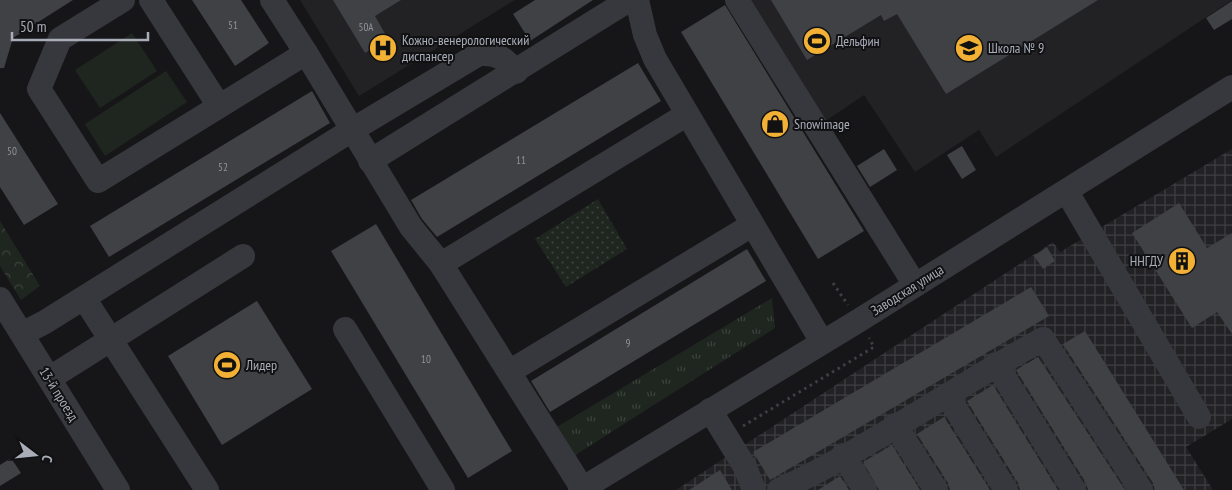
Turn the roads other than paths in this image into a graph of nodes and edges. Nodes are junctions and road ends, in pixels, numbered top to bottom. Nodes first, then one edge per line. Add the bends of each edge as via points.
1 (123, 0) edge
2 (151, 0) edge
3 (272, 0) edge
4 (629, 0) edge
5 (637, 0) edge
6 (737, 0) edge
7 (306, 53) junction
8 (516, 72) junction
9 (1232, 87) edge
10 (219, 106) junction
11 (686, 115) junction
12 (352, 130) junction
13 (370, 161) junction
14 (1067, 192) junction
15 (752, 225) junction
16 (244, 256) dead end
17 (441, 264) junction
18 (915, 285) junction
19 (84, 298) junction
20 (0, 299) edge
21 (0, 322) edge
22 (345, 329) dead end
23 (22, 334) junction
24 (111, 340) junction
25 (822, 342) junction
26 (996, 364) junction
27 (509, 372) junction
28 (50, 378) junction
29 (947, 395) junction
30 (710, 410) junction
31 (1199, 417) dead end
32 (895, 426) junction
33 (843, 456) junction
34 (790, 488) edge
35 (581, 489) edge
36 (118, 490) edge
37 (207, 490) edge
38 (443, 490) edge
39 (756, 490) edge
40 (865, 490) edge
41 (936, 490) edge
42 (1006, 490) edge
43 (1074, 490) edge
44 (1141, 490) edge

1 - 10 street via 60,39 38,89 98,181
2 - 10 street
3 - 7 street
4 - 8 street
5 - 11 street via 645,35 655,59
6 - 18 street
7 - 10 street
7 - 12 street
8 - 12 street via 504,58 479,54
8 - 13 street
9 - 14 street, Заводская улица
11 - 15 street
11 - 17 street
12 - 13 street
12 - 19 street
13 - 17 street via 411,227
14 - 18 street, Заводская улица
14 - 31 street
15 - 25 street
15 - 27 street
16 - 24 street
17 - 27 street
18 - 25 street, Заводская улица
19 - 23 street
19 - 24 street
20 - 23 street, 13-й проезд
21 - 23 street
22 - 38 street
23 - 28 street, 13-й проезд
24 - 28 street
24 - 37 street
25 - 30 street, Заводская улица
26 - 29 street
26 - 43 street
26 - 44 street via 1043,340
27 - 35 street
28 - 36 street, 13-й проезд
29 - 32 street
29 - 42 street
30 - 35 street, Заводская улица
30 - 39 street
32 - 33 street
32 - 41 street
33 - 34 street
33 - 40 street

